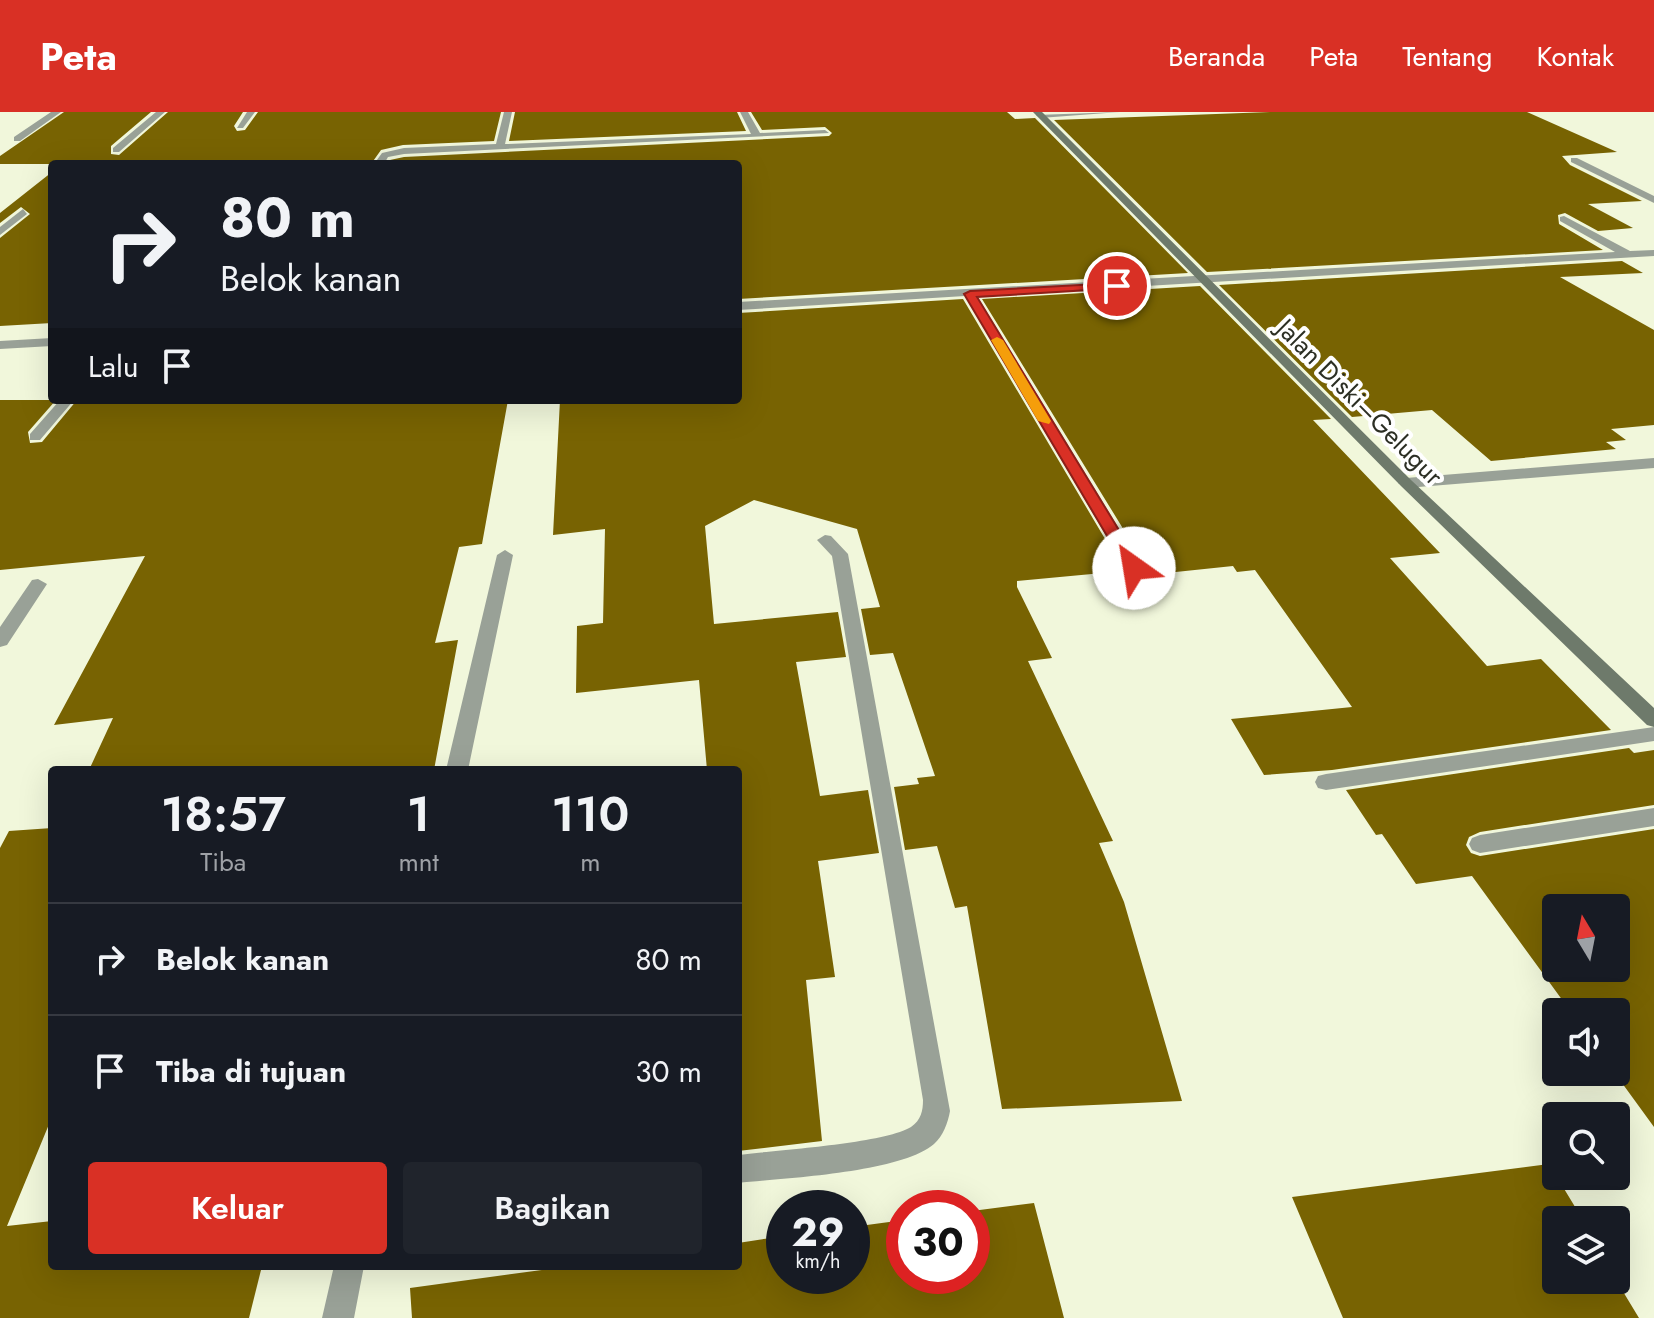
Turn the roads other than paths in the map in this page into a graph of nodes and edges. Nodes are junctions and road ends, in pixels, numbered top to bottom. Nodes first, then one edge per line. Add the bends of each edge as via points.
1 (57, 112) edge
2 (161, 112) edge
3 (251, 112) edge
4 (508, 112) edge
5 (744, 112) edge
6 (1116, 112) edge
7 (1038, 113) edge
8 (240, 126) dead end
9 (825, 133) dead end
10 (757, 136) junction
11 (17, 139) dead end
12 (500, 146) junction
13 (116, 150) dead end
14 (382, 160) edge
15 (1574, 160) dead end
16 (1654, 200) edge
17 (23, 212) dead end
18 (1564, 219) dead end
19 (0, 232) edge
20 (1654, 253) edge
21 (1627, 254) junction
22 (1206, 281) junction
23 (970, 294) junction
24 (742, 306) edge
25 (48, 342) edge
26 (0, 345) edge
27 (64, 404) edge
28 (35, 437) dead end
29 (1654, 463) edge
30 (1406, 483) junction
31 (825, 540) dead end
32 (505, 555) dead end
33 (1134, 568) dead end
34 (38, 584) dead end
35 (0, 641) edge
36 (1654, 720) edge
37 (1654, 734) edge
38 (458, 766) edge
39 (1326, 782) dead end
40 (1654, 817) edge
41 (1480, 844) dead end
42 (742, 1168) edge
43 (348, 1270) edge
44 (338, 1318) edge

1 - 11 street
2 - 13 street
3 - 8 street
4 - 12 street
5 - 10 street
6 - 7 street
7 - 22 main road, Jalan Diski–Gelugur
9 - 10 street
10 - 12 street
12 - 14 street via 393,153
15 - 16 street
17 - 19 street
18 - 21 street
20 - 21 street
21 - 22 street
22 - 23 street
22 - 30 main road, Jalan Diski–Gelugur
23 - 24 street
23 - 33 street
25 - 26 street
27 - 28 street
29 - 30 street
30 - 36 main road, Jalan Diski–Gelugur
31 - 42 street via 840,554 937,1115 930,1128 901,1146
32 - 38 street
34 - 35 street
37 - 39 street
40 - 41 street
43 - 44 street

